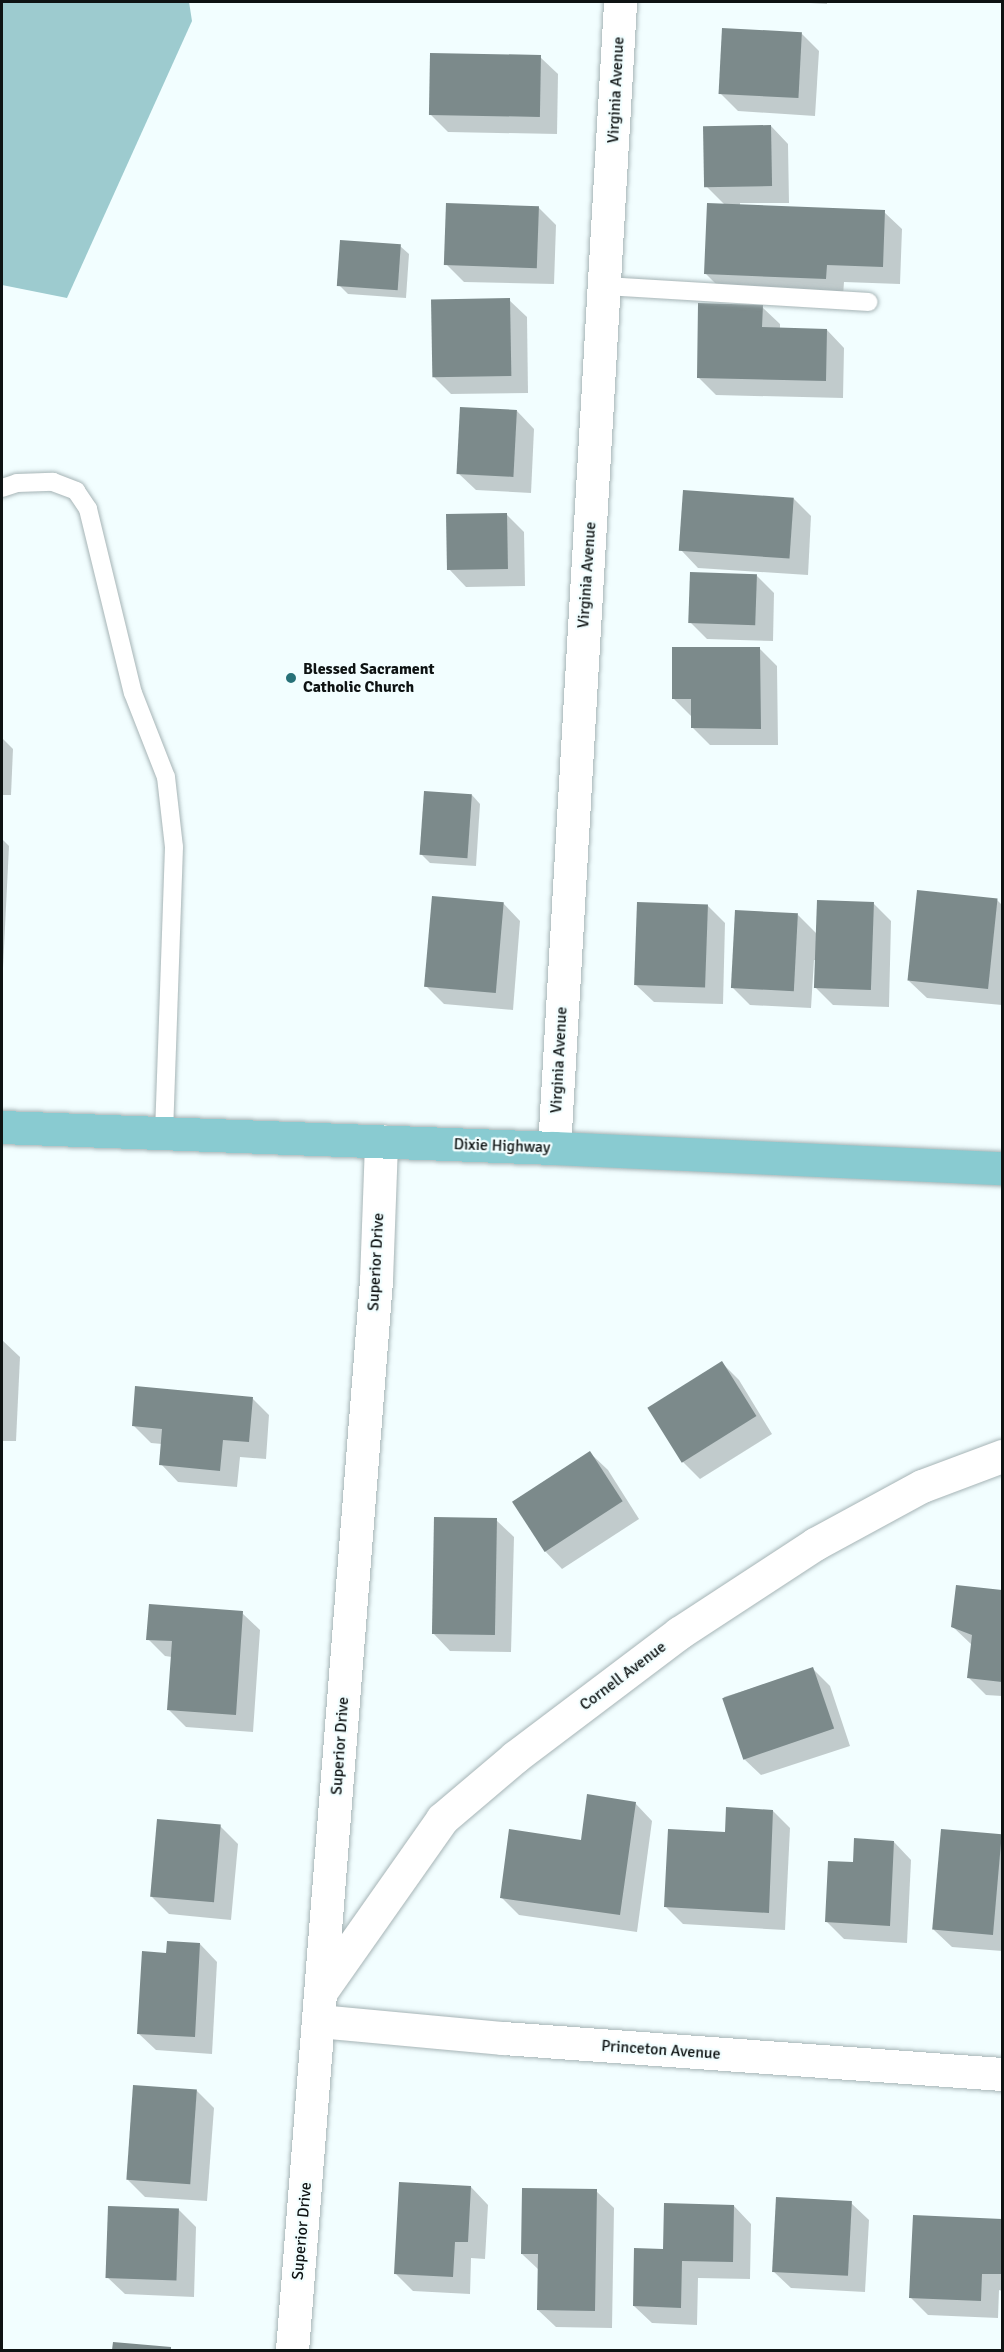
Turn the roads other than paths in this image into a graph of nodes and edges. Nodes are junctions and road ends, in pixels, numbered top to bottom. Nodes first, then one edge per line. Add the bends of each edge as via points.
1 (620, 2) edge
2 (606, 285) junction
3 (869, 302) dead end
4 (2, 488) edge
5 (2, 1127) edge
6 (164, 1133) junction
7 (381, 1142) junction
8 (554, 1148) junction
9 (1002, 1168) edge
10 (1002, 1456) edge
11 (320, 2006) junction
12 (1002, 2074) edge
13 (292, 2350) edge

1 - 2 street, Virginia Avenue
2 - 3 lane
2 - 8 street, Virginia Avenue
4 - 6 lane via 16,483 53,482 76,491 88,509 133,693 166,777 174,847
5 - 6 main road, Dixie Highway
6 - 7 main road, Dixie Highway
7 - 8 main road, Dixie Highway
7 - 11 street, Superior Drive via 376,1280
8 - 9 main road, Dixie Highway
10 - 11 street, Cornell Avenue via 922,1486 815,1544 679,1634 515,1757 442,1818
11 - 12 street, Princeton Avenue via 503,2038
11 - 13 street, Superior Drive

